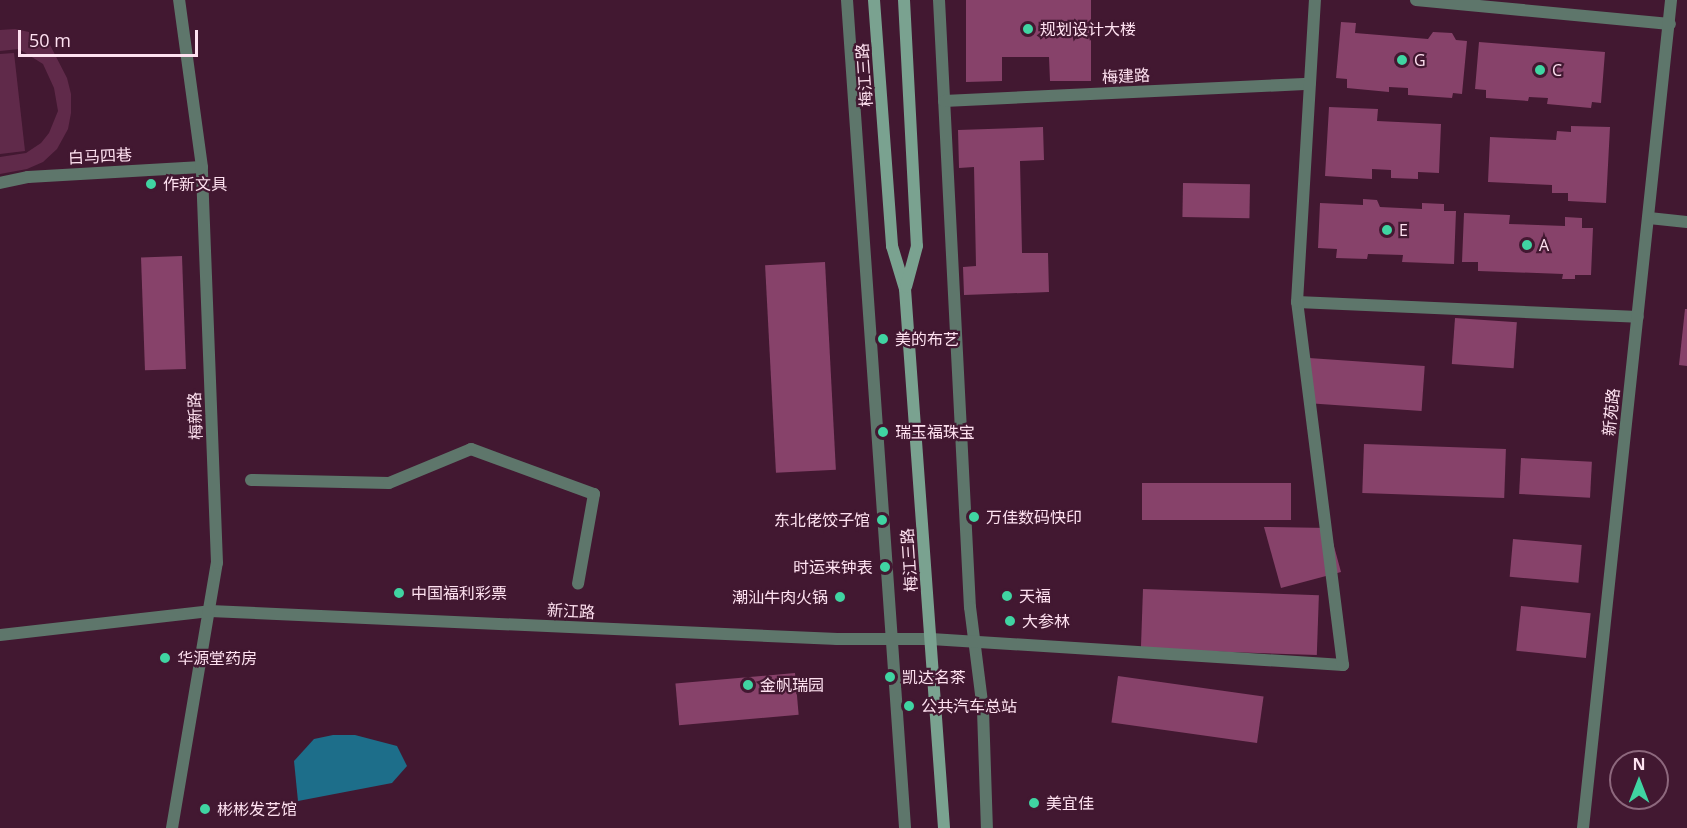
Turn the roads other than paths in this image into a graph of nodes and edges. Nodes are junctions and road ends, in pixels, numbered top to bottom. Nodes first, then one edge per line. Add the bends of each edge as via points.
1 (179, 0) edge
2 (847, 0) edge
3 (874, 0) edge
4 (904, 0) edge
5 (939, 0) edge
6 (1315, 0) edge
7 (1416, 0) edge
8 (1671, 0) edge
9 (1670, 24) junction
10 (1310, 84) junction
11 (944, 101) junction
12 (202, 167) junction
13 (0, 183) edge
14 (1649, 218) junction
15 (1687, 222) edge
16 (905, 289) junction
17 (1297, 302) junction
18 (1638, 317) junction
19 (251, 480) dead end
20 (578, 585) dead end
21 (210, 611) junction
22 (0, 635) edge
23 (931, 639) junction
24 (172, 828) edge
25 (904, 828) edge
26 (944, 828) edge
27 (987, 828) edge
28 (1583, 828) edge

1 - 12 street, 梅新路
2 - 25 street
3 - 16 main road, 梅江三路 via 892,246
4 - 16 main road, 梅江三路 via 917,246
5 - 11 street
6 - 10 street
7 - 9 street
8 - 9 street, 新苑路
9 - 14 street, 新苑路
10 - 11 street, 梅建路
10 - 17 street
11 - 27 street via 970,607 983,710
12 - 13 street, 白马四巷 via 28,177
12 - 21 street, 梅新路 via 217,563
14 - 15 street
14 - 18 street, 新苑路
16 - 23 main road, 梅江三路
17 - 18 street
17 - 23 street, 新江路 via 1342,665
18 - 28 street, 新苑路
19 - 20 street via 389,483 471,449 594,495
21 - 22 street, 新江路
21 - 23 street, 新江路 via 826,639
21 - 24 street, 梅新路
23 - 26 main road, 梅江三路

